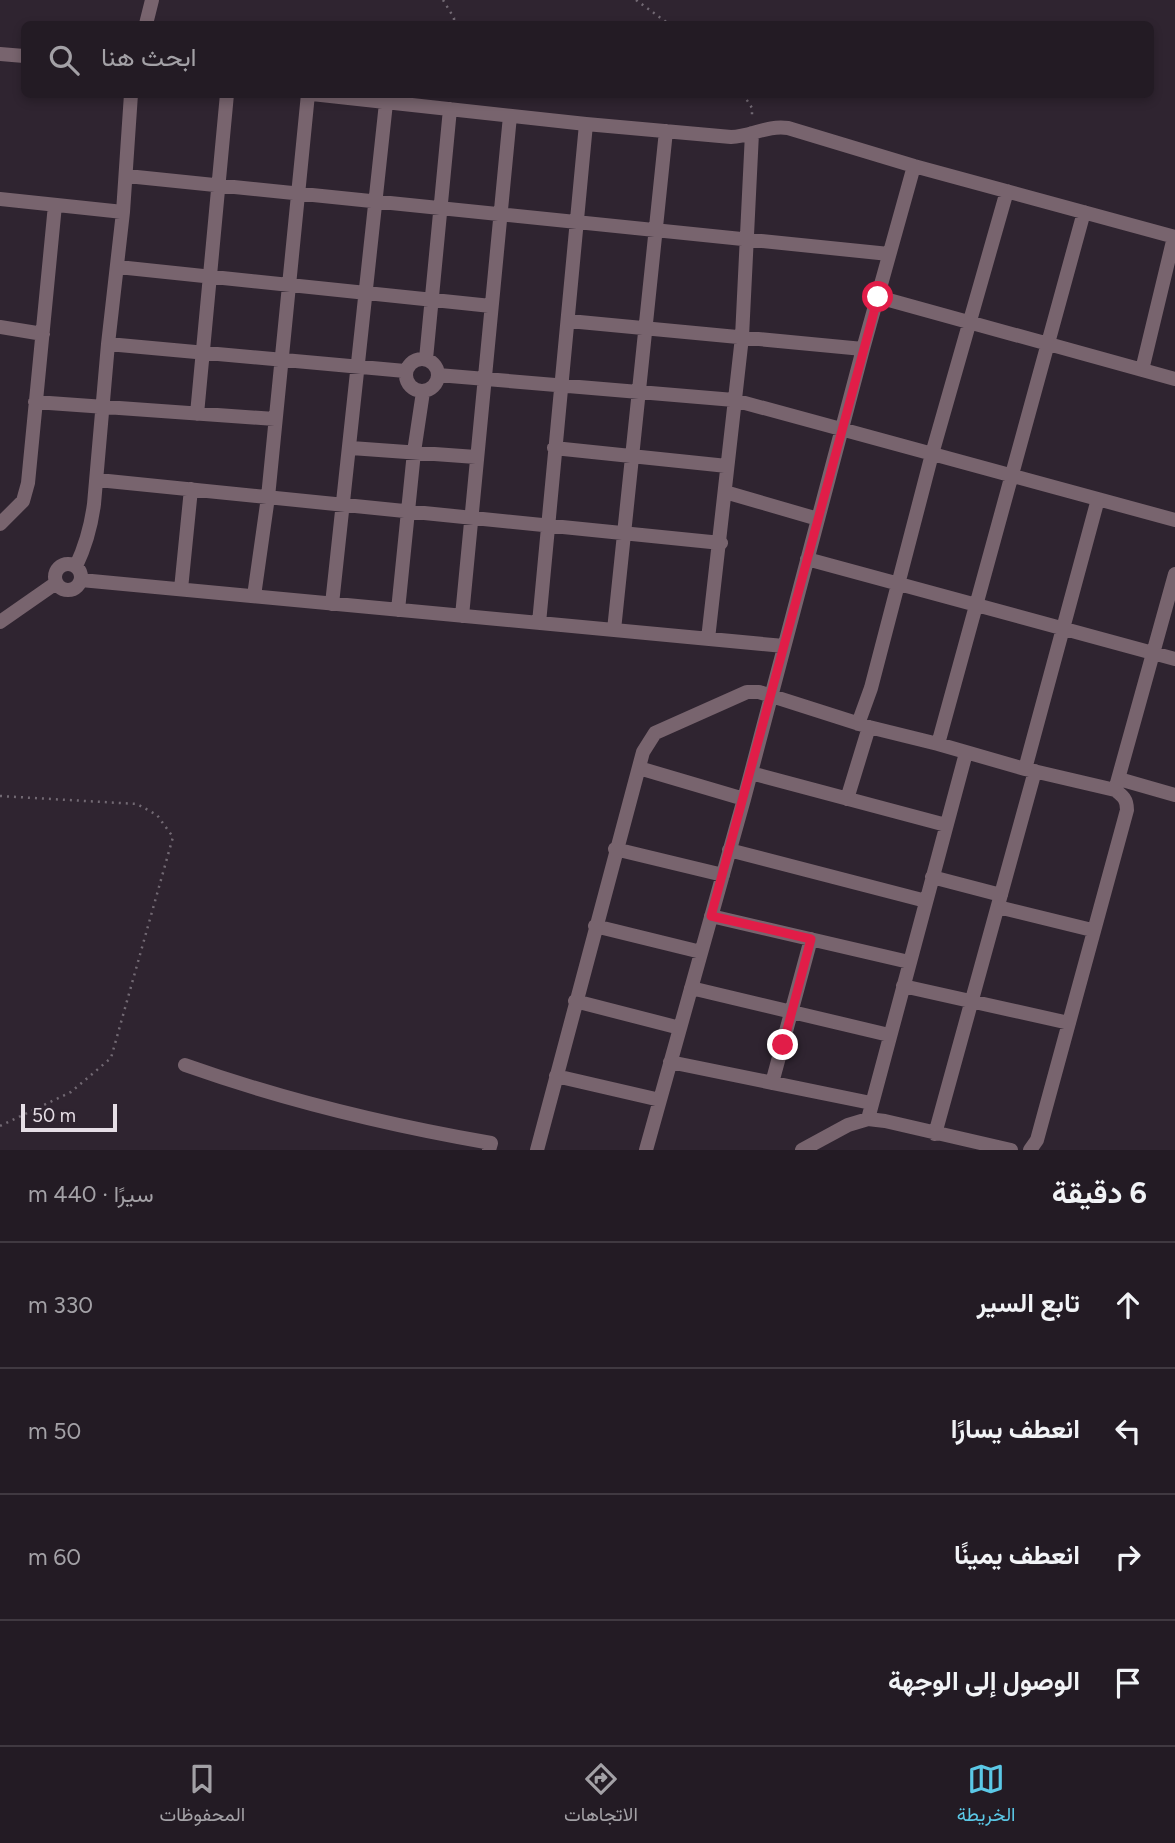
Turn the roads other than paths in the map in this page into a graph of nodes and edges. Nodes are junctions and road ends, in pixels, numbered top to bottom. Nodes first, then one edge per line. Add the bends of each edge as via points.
1 (152, 0) edge
2 (147, 21) edge
3 (0, 54) edge
4 (21, 57) edge
5 (131, 98) edge
6 (227, 98) edge
7 (310, 98) edge
8 (344, 98) edge
9 (386, 103) junction
10 (450, 109) junction
11 (510, 116) junction
12 (586, 124) junction
13 (666, 131) junction
14 (752, 133) junction
15 (915, 166) junction
16 (127, 176) junction
17 (220, 185) junction
18 (1007, 191) junction
19 (298, 193) junction
20 (0, 199) edge
21 (376, 201) junction
22 (55, 205) junction
23 (442, 207) junction
24 (124, 212) junction
25 (1084, 212) junction
26 (502, 213) junction
27 (578, 221) junction
28 (655, 229) junction
29 (1174, 237) edge
30 (747, 238) junction
31 (889, 254) junction
32 (118, 267) junction
33 (211, 277) junction
34 (289, 286) junction
35 (367, 294) junction
36 (878, 297) junction
37 (432, 301) junction
38 (491, 306) junction
39 (569, 321) junction
40 (970, 323) junction
41 (0, 327) edge
42 (645, 328) junction
43 (43, 334) junction
44 (742, 337) junction
45 (108, 344) junction
46 (1048, 344) junction
47 (863, 349) junction
48 (204, 353) junction
49 (426, 359) junction
50 (283, 360) junction
51 (359, 367) junction
52 (1142, 370) junction
53 (405, 371) junction
54 (439, 375) junction
55 (484, 379) junction
56 (1175, 379) edge
57 (561, 385) junction
58 (423, 392) junction
59 (639, 392) junction
60 (734, 400) junction
61 (35, 402) junction
62 (102, 407) junction
63 (197, 414) junction
64 (275, 419) junction
65 (842, 430) junction
66 (351, 448) junction
67 (554, 448) junction
68 (414, 452) junction
69 (932, 454) junction
70 (631, 456) junction
71 (476, 457) junction
72 (727, 466) junction
73 (1012, 476) junction
74 (97, 480) junction
75 (191, 489) junction
76 (725, 492) junction
77 (268, 497) junction
78 (1098, 499) junction
79 (344, 505) junction
80 (407, 511) junction
81 (470, 517) junction
82 (818, 519) junction
83 (1175, 520) edge
84 (0, 524) edge
85 (547, 525) junction
86 (623, 533) junction
87 (721, 543) junction
88 (807, 559) junction
89 (78, 573) junction
90 (1175, 574) edge
91 (56, 583) junction
92 (898, 583) junction
93 (181, 589) junction
94 (254, 596) junction
95 (332, 604) junction
96 (976, 605) junction
97 (398, 610) junction
98 (462, 616) junction
99 (0, 622) edge
100 (538, 623) junction
101 (1064, 629) junction
102 (614, 630) junction
103 (708, 639) junction
104 (784, 646) junction
105 (1153, 653) junction
106 (1175, 659) edge
107 (771, 696) junction
108 (864, 725) junction
109 (938, 744) junction
110 (966, 753) junction
111 (639, 768) junction
112 (1030, 770) junction
113 (751, 773) junction
114 (1117, 785) junction
115 (1175, 795) edge
116 (744, 799) junction
117 (847, 799) junction
118 (946, 825) junction
119 (615, 849) junction
120 (729, 850) junction
121 (723, 875) junction
122 (932, 877) junction
123 (926, 901) junction
124 (1000, 901) junction
125 (711, 916) junction
126 (595, 926) junction
127 (1092, 930) junction
128 (811, 939) junction
129 (701, 952) junction
130 (909, 962) junction
131 (903, 986) junction
132 (691, 989) junction
133 (575, 1001) junction
134 (972, 1002) junction
135 (792, 1013) junction
136 (1069, 1023) junction
137 (680, 1028) junction
138 (890, 1035) junction
139 (670, 1062) junction
140 (185, 1065) dead end
141 (556, 1076) junction
142 (772, 1083) junction
143 (660, 1100) junction
144 (871, 1103) junction
145 (868, 1119) junction
146 (935, 1134) junction
147 (489, 1150) edge
148 (537, 1150) edge
149 (646, 1150) edge
150 (802, 1150) edge
151 (1011, 1150) edge
152 (1030, 1150) edge

1 - 2 street
3 - 4 street
5 - 16 street
6 - 17 street
7 - 19 street
8 - 9 street
9 - 10 street
9 - 21 street
10 - 11 street
10 - 23 street
11 - 12 street
11 - 26 street
12 - 13 street
12 - 27 street
13 - 14 street via 731,137
13 - 28 street
14 - 15 street via 775,126 788,128
14 - 30 street
15 - 18 street
15 - 31 street
16 - 17 street
16 - 24 street
17 - 19 street
17 - 33 street
18 - 25 street
18 - 40 street
19 - 21 street
19 - 34 street
20 - 22 street
21 - 23 street
21 - 35 street
22 - 24 street
22 - 43 street
23 - 26 street
23 - 37 street
24 - 32 street
25 - 29 street
25 - 46 street
26 - 27 street
26 - 38 street
27 - 28 street
27 - 39 street
28 - 30 street
28 - 42 street
29 - 52 street
30 - 31 street
30 - 44 street
31 - 36 street
32 - 33 street
32 - 45 street
33 - 34 street
33 - 48 street
34 - 35 street
34 - 50 street
35 - 37 street
35 - 51 street
36 - 40 street
36 - 47 street
37 - 38 street
37 - 49 street
38 - 55 street
39 - 42 street
39 - 57 street
40 - 46 street
40 - 69 street
41 - 43 street
42 - 44 street
42 - 59 street
43 - 61 street
44 - 47 street
44 - 60 street
45 - 48 street
45 - 62 street
46 - 52 street
46 - 73 street
47 - 65 street
48 - 50 street
48 - 63 street
49 - 53 street via 409,363
49 - 54 street
50 - 51 street
50 - 64 street
51 - 53 street
51 - 66 street
52 - 56 street
53 - 58 street via 406,382
54 - 55 street
54 - 58 street via 437,383
55 - 57 street
55 - 71 street
57 - 59 street
57 - 67 street
58 - 68 street
59 - 60 street
59 - 70 street
60 - 65 street
60 - 72 street
61 - 62 street
61 - 84 street via 23,501
62 - 63 street
62 - 74 street
63 - 64 street
64 - 77 street
65 - 69 street
65 - 82 street
66 - 68 street
66 - 79 street
67 - 70 street
67 - 85 street
68 - 71 street
68 - 80 street
69 - 73 street
69 - 92 street
70 - 72 street
70 - 86 street
71 - 81 street
72 - 76 street
73 - 78 street
73 - 96 street
74 - 75 street
74 - 89 street via 91,529
75 - 77 street
75 - 93 street
76 - 82 street
76 - 87 street
77 - 79 street
77 - 94 street
78 - 83 street
78 - 101 street
79 - 80 street
79 - 95 street
80 - 81 street
80 - 97 street
81 - 85 street
81 - 98 street
82 - 88 street
85 - 86 street
85 - 100 street
86 - 87 street
86 - 102 street
87 - 103 street
88 - 92 street
88 - 104 street
89 - 91 street via 73,590
89 - 91 street via 62,565
89 - 93 street
90 - 105 street
91 - 99 street
92 - 96 street
92 - 108 street
93 - 94 street
94 - 95 street
95 - 97 street
96 - 101 street
96 - 109 street
97 - 98 street
98 - 100 street
100 - 102 street
101 - 105 street
101 - 112 street
102 - 103 street
103 - 104 street
104 - 107 street
105 - 106 street
105 - 114 street
107 - 108 street
107 - 111 street via 747,692 655,733
107 - 113 street
108 - 109 street
108 - 117 street
109 - 110 street
110 - 112 street
110 - 118 street
111 - 116 street
111 - 119 street
112 - 114 street
112 - 124 street
113 - 116 street
113 - 117 street
114 - 115 street
114 - 127 street via 1127,802 1126,810
116 - 120 street
117 - 118 street
118 - 122 street
119 - 121 street
119 - 126 street
120 - 121 street
120 - 123 street
121 - 125 street
122 - 123 street
122 - 124 street
123 - 130 street
124 - 127 street
124 - 134 street
125 - 128 street
125 - 129 street
126 - 129 street
126 - 133 street
127 - 136 street
128 - 130 street
128 - 135 street
129 - 132 street
130 - 131 street
131 - 134 street
131 - 138 street
132 - 135 street
132 - 137 street
133 - 137 street
133 - 141 street
134 - 136 street
134 - 146 street
135 - 138 street
135 - 142 street
136 - 152 street via 1037,1140
137 - 139 street
138 - 144 street
139 - 142 street
139 - 143 street
140 - 147 street via 356,1115 491,1143
141 - 143 street
141 - 148 street
142 - 144 street
143 - 149 street
144 - 145 street
145 - 146 street
145 - 150 street
146 - 151 street

